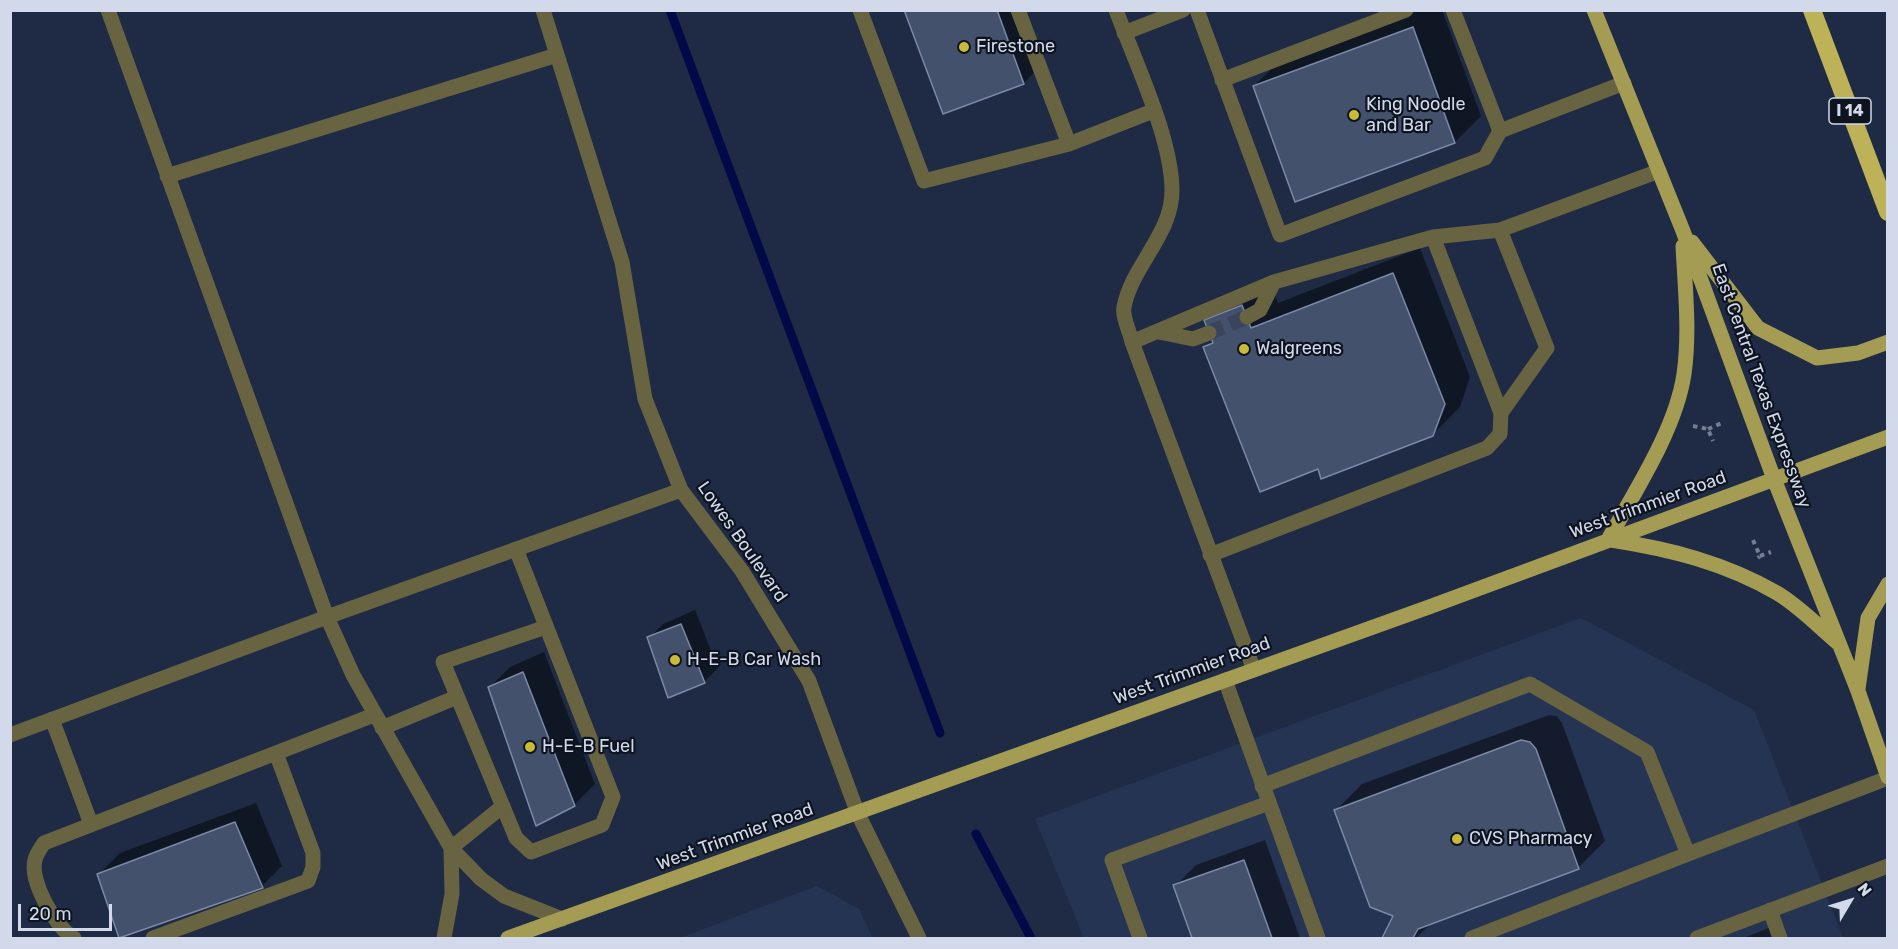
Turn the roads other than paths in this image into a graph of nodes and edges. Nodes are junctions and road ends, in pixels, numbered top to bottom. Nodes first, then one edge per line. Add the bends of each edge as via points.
1 (108, 10) edge
2 (543, 10) edge
3 (860, 10) edge
4 (1018, 10) edge
5 (1116, 10) edge
6 (1182, 10) edge
7 (1197, 10) edge
8 (1406, 10) edge
9 (1453, 10) edge
10 (1594, 10) edge
11 (1812, 10) edge
12 (1124, 33) junction
13 (557, 55) junction
14 (1222, 80) junction
15 (1624, 83) junction
16 (1153, 111) junction
17 (1500, 131) junction
18 (1069, 144) junction
19 (1659, 171) junction
20 (167, 176) junction
21 (1887, 212) edge
22 (1500, 230) junction
23 (1683, 231) junction
24 (1433, 237) junction
25 (1274, 282) junction
26 (1247, 317) tunnel mouth
27 (1159, 332) junction
28 (1209, 333) tunnel mouth
29 (1132, 342) junction
30 (1887, 342) edge
31 (1501, 413) junction
32 (1887, 437) edge
33 (1774, 479) junction
34 (681, 490) junction
35 (1608, 540) junction
36 (516, 549) junction
37 (1210, 555) junction
38 (1887, 584) edge
39 (327, 617) junction
40 (546, 627) junction
41 (1840, 645) junction
42 (1254, 670) junction
43 (1225, 680) junction
44 (1858, 691) junction
45 (457, 696) junction
46 (52, 719) junction
47 (378, 722) junction
48 (10, 735) edge
49 (276, 753) junction
50 (1887, 777) edge
51 (1262, 786) junction
52 (1269, 804) junction
53 (502, 806) junction
54 (858, 814) junction
55 (91, 824) junction
56 (451, 848) junction
57 (1688, 854) junction
58 (1887, 866) edge
59 (1770, 910) junction
60 (562, 919) junction
61 (74, 939) edge
62 (153, 939) edge
63 (444, 939) edge
64 (508, 939) edge
65 (919, 939) edge
66 (1140, 939) edge
67 (1318, 939) edge
68 (1472, 939) edge
69 (1697, 939) edge
70 (1780, 939) edge

1 - 20 street
2 - 13 street, Lowes Boulevard
3 - 18 street via 924,181
4 - 18 street
5 - 12 street
6 - 12 street
7 - 14 street
8 - 14 street
9 - 17 street
10 - 15 main road, East Central Texas Expressway
11 - 21 highway, I 14
12 - 16 street
13 - 20 street
13 - 34 street, Lowes Boulevard via 622,262 645,399
14 - 17 street via 1280,236 1485,158
15 - 17 street
15 - 19 main road, East Central Texas Expressway
16 - 18 street
16 - 29 street via 1173,190 1163,232 1137,273 1123,309
19 - 22 street
19 - 23 main road, East Central Texas Expressway
20 - 39 street
22 - 24 street
22 - 31 street via 1547,348
23 - 30 main road via 1758,328 1817,358 1858,353
23 - 33 main road, East Central Texas Expressway
23 - 35 main road via 1684,375 1667,430
24 - 25 street
24 - 31 street
25 - 26 street via 1260,310
25 - 27 street
27 - 28 street via 1193,339
27 - 29 street
29 - 37 street
31 - 37 street via 1500,434 1487,448
32 - 33 main road, West Trimmier Road
33 - 35 main road, West Trimmier Road
33 - 41 main road, East Central Texas Expressway
34 - 36 street
34 - 54 street, Lowes Boulevard via 742,571 809,681
35 - 41 main road via 1666,549 1719,565 1779,594
35 - 42 main road, West Trimmier Road
36 - 39 street
36 - 40 street
37 - 42 street
38 - 44 main road via 1868,618
39 - 46 street
39 - 47 street
40 - 45 street via 443,662
40 - 53 street via 613,797 602,825 531,852 516,838
41 - 44 main road, East Central Texas Expressway
42 - 43 main road, West Trimmier Road
43 - 51 street
43 - 54 main road, West Trimmier Road
44 - 50 main road, East Central Texas Expressway
45 - 47 street
45 - 53 street
46 - 48 street
46 - 55 street
47 - 49 street
47 - 56 street
49 - 55 street
49 - 62 street via 313,853 308,880
50 - 57 street
51 - 52 street
51 - 57 street via 1530,684 1647,752
52 - 66 street via 1112,860
52 - 67 street
53 - 56 street
54 - 60 main road, West Trimmier Road
54 - 65 street, Lowes Boulevard
55 - 61 street via 44,843 34,861 37,881 54,919
56 - 60 street via 504,896
56 - 63 street via 452,894
57 - 68 street
58 - 59 street
59 - 69 street
59 - 70 street
60 - 64 main road, West Trimmier Road

